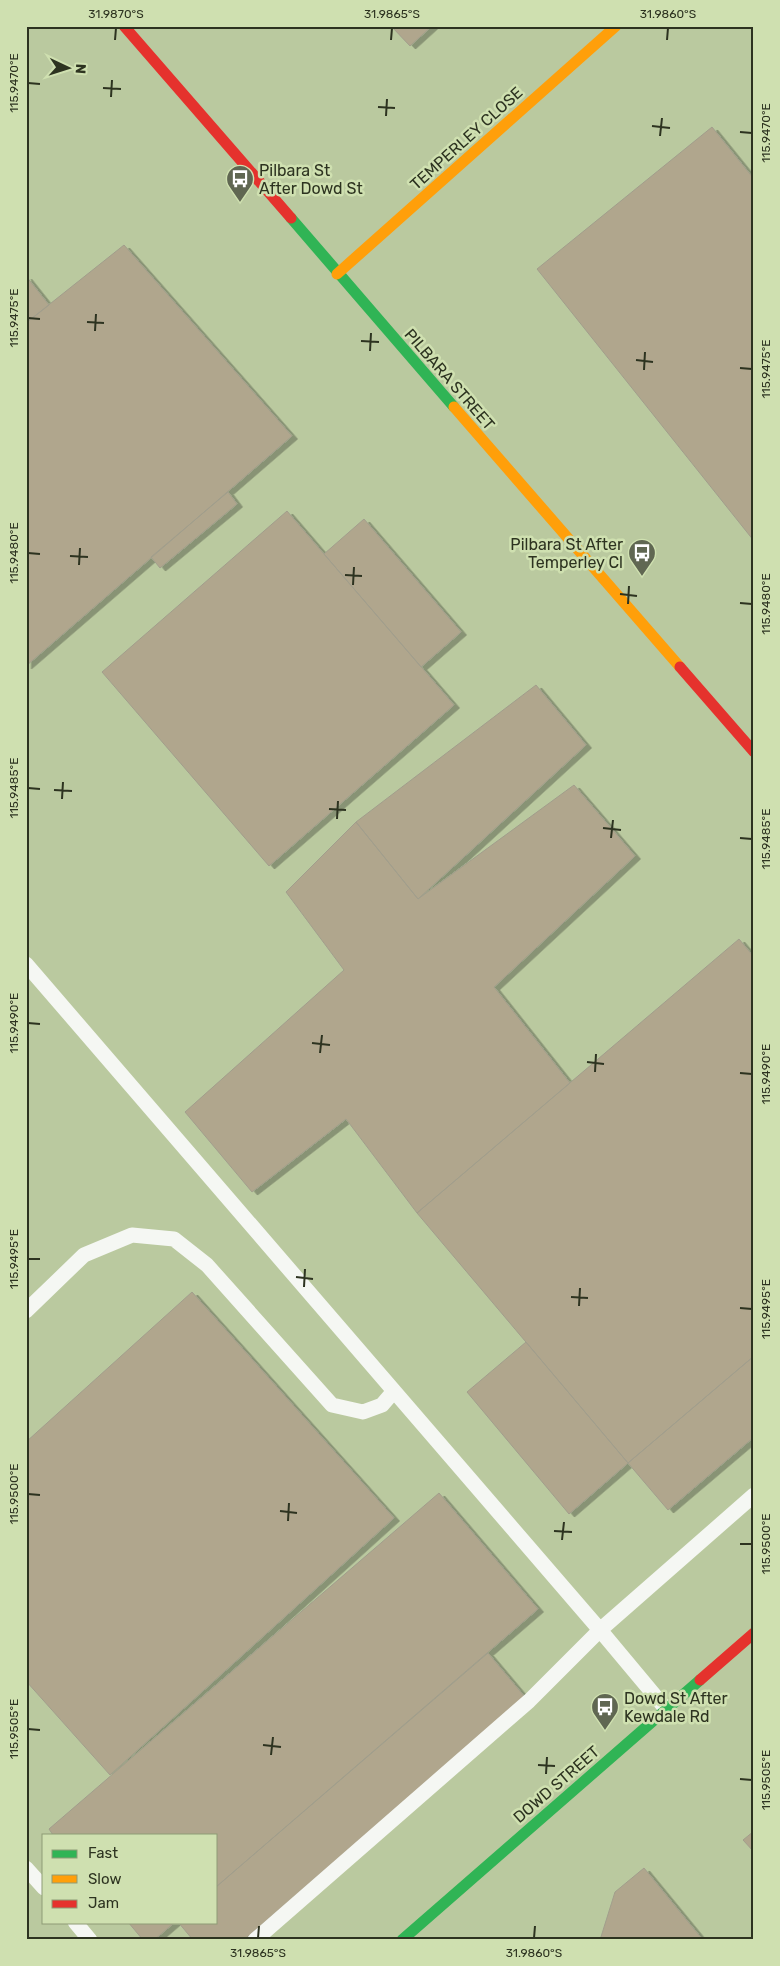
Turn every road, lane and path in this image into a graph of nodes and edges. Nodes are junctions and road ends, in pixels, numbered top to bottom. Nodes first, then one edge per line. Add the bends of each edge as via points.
1 (124, 26) edge
2 (616, 26) edge
3 (337, 274) junction
4 (754, 752) edge
5 (26, 964) edge
6 (26, 1311) edge
7 (394, 1391) junction
8 (754, 1495) edge
9 (600, 1630) junction
10 (754, 1633) edge
11 (666, 1709) junction
12 (26, 1868) edge
13 (42, 1886) edge
14 (77, 1924) edge
15 (90, 1940) edge
16 (255, 1940) edge
17 (402, 1940) edge

1 - 3 main road, PILBARA STREET
2 - 3 main road, TEMPERLEY CLOSE
3 - 4 main road, PILBARA STREET
5 - 7 lane
6 - 7 lane via 84,1256 132,1235 174,1239 207,1266 332,1405 363,1412 382,1405
7 - 9 lane
8 - 9 lane
9 - 11 lane
9 - 16 lane via 529,1701
10 - 11 main road, DOWD STREET
11 - 17 main road, DOWD STREET
12 - 13 lane
14 - 15 lane

